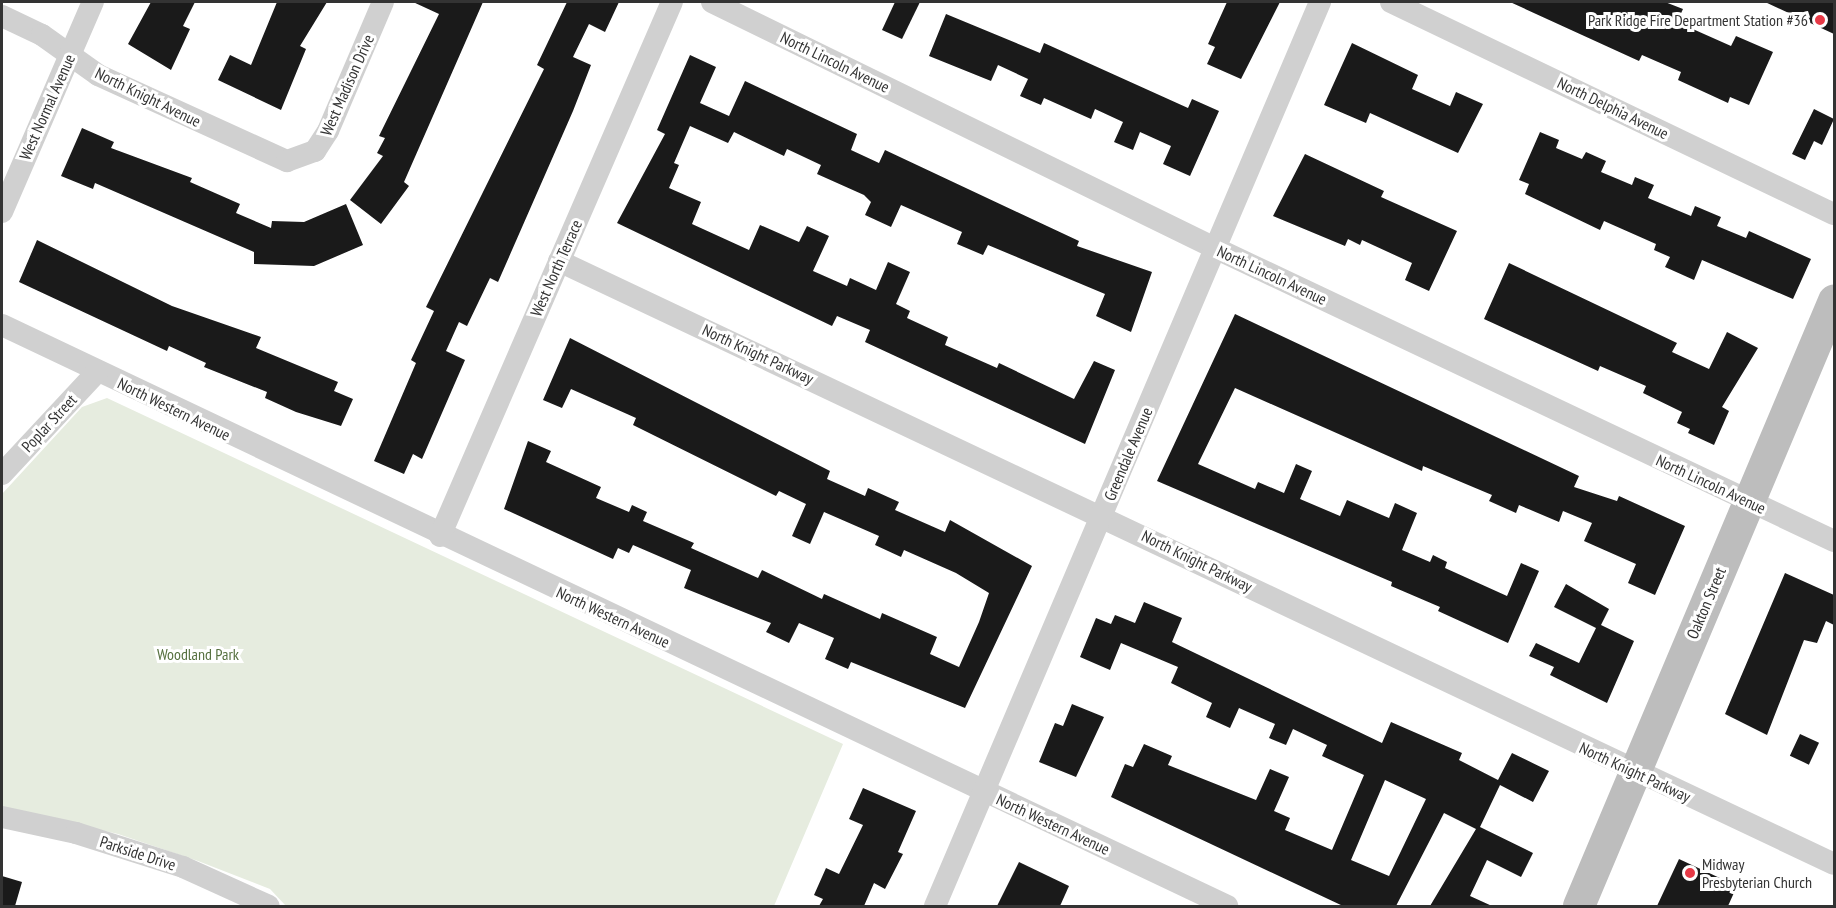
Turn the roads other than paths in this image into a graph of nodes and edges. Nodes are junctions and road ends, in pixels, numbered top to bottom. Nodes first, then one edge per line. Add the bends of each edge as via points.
1 (93, 2) edge
2 (384, 2) edge
3 (672, 2) edge
4 (712, 2) edge
5 (1320, 2) edge
6 (1391, 2) edge
7 (2, 16) edge
8 (70, 54) junction
9 (301, 160) joint
10 (2, 212) edge
11 (1834, 214) edge
12 (1215, 248) junction
13 (559, 261) junction
14 (1834, 301) edge
15 (2, 326) edge
16 (97, 372) junction
17 (2, 474) edge
18 (1748, 502) junction
19 (1102, 516) junction
20 (440, 536) junction
21 (1834, 541) edge
22 (1635, 772) junction
23 (982, 791) junction
24 (2, 817) edge
25 (1834, 864) edge
26 (269, 906) edge
27 (935, 906) edge
28 (1227, 906) edge
29 (1579, 906) edge

1 - 8 street, West Normal Avenue
2 - 9 street, West Madison Drive via 328,131
3 - 13 street, West North Terrace
4 - 12 street, North Lincoln Avenue
5 - 12 street, Greendale Avenue
6 - 11 street, North Delphia Avenue
7 - 8 street, North Knight Avenue
8 - 9 street, North Knight Avenue via 98,75 271,157
8 - 10 street, West Normal Avenue
12 - 18 street, North Lincoln Avenue
12 - 19 street, Greendale Avenue
13 - 19 street, North Knight Parkway
13 - 20 street, West North Terrace
14 - 18 main road, Oakton Street
15 - 16 street, North Western Avenue
16 - 17 street, Poplar Street
16 - 20 street, North Western Avenue
18 - 21 street, North Lincoln Avenue
18 - 22 main road, Oakton Street
19 - 22 street, North Knight Parkway
19 - 23 street, Greendale Avenue
20 - 23 street, North Western Avenue
22 - 25 street, North Knight Parkway
22 - 29 main road, Oakton Street
23 - 27 street, Greendale Avenue
23 - 28 street, North Western Avenue
24 - 26 street, Parkside Drive via 76,832 183,867

